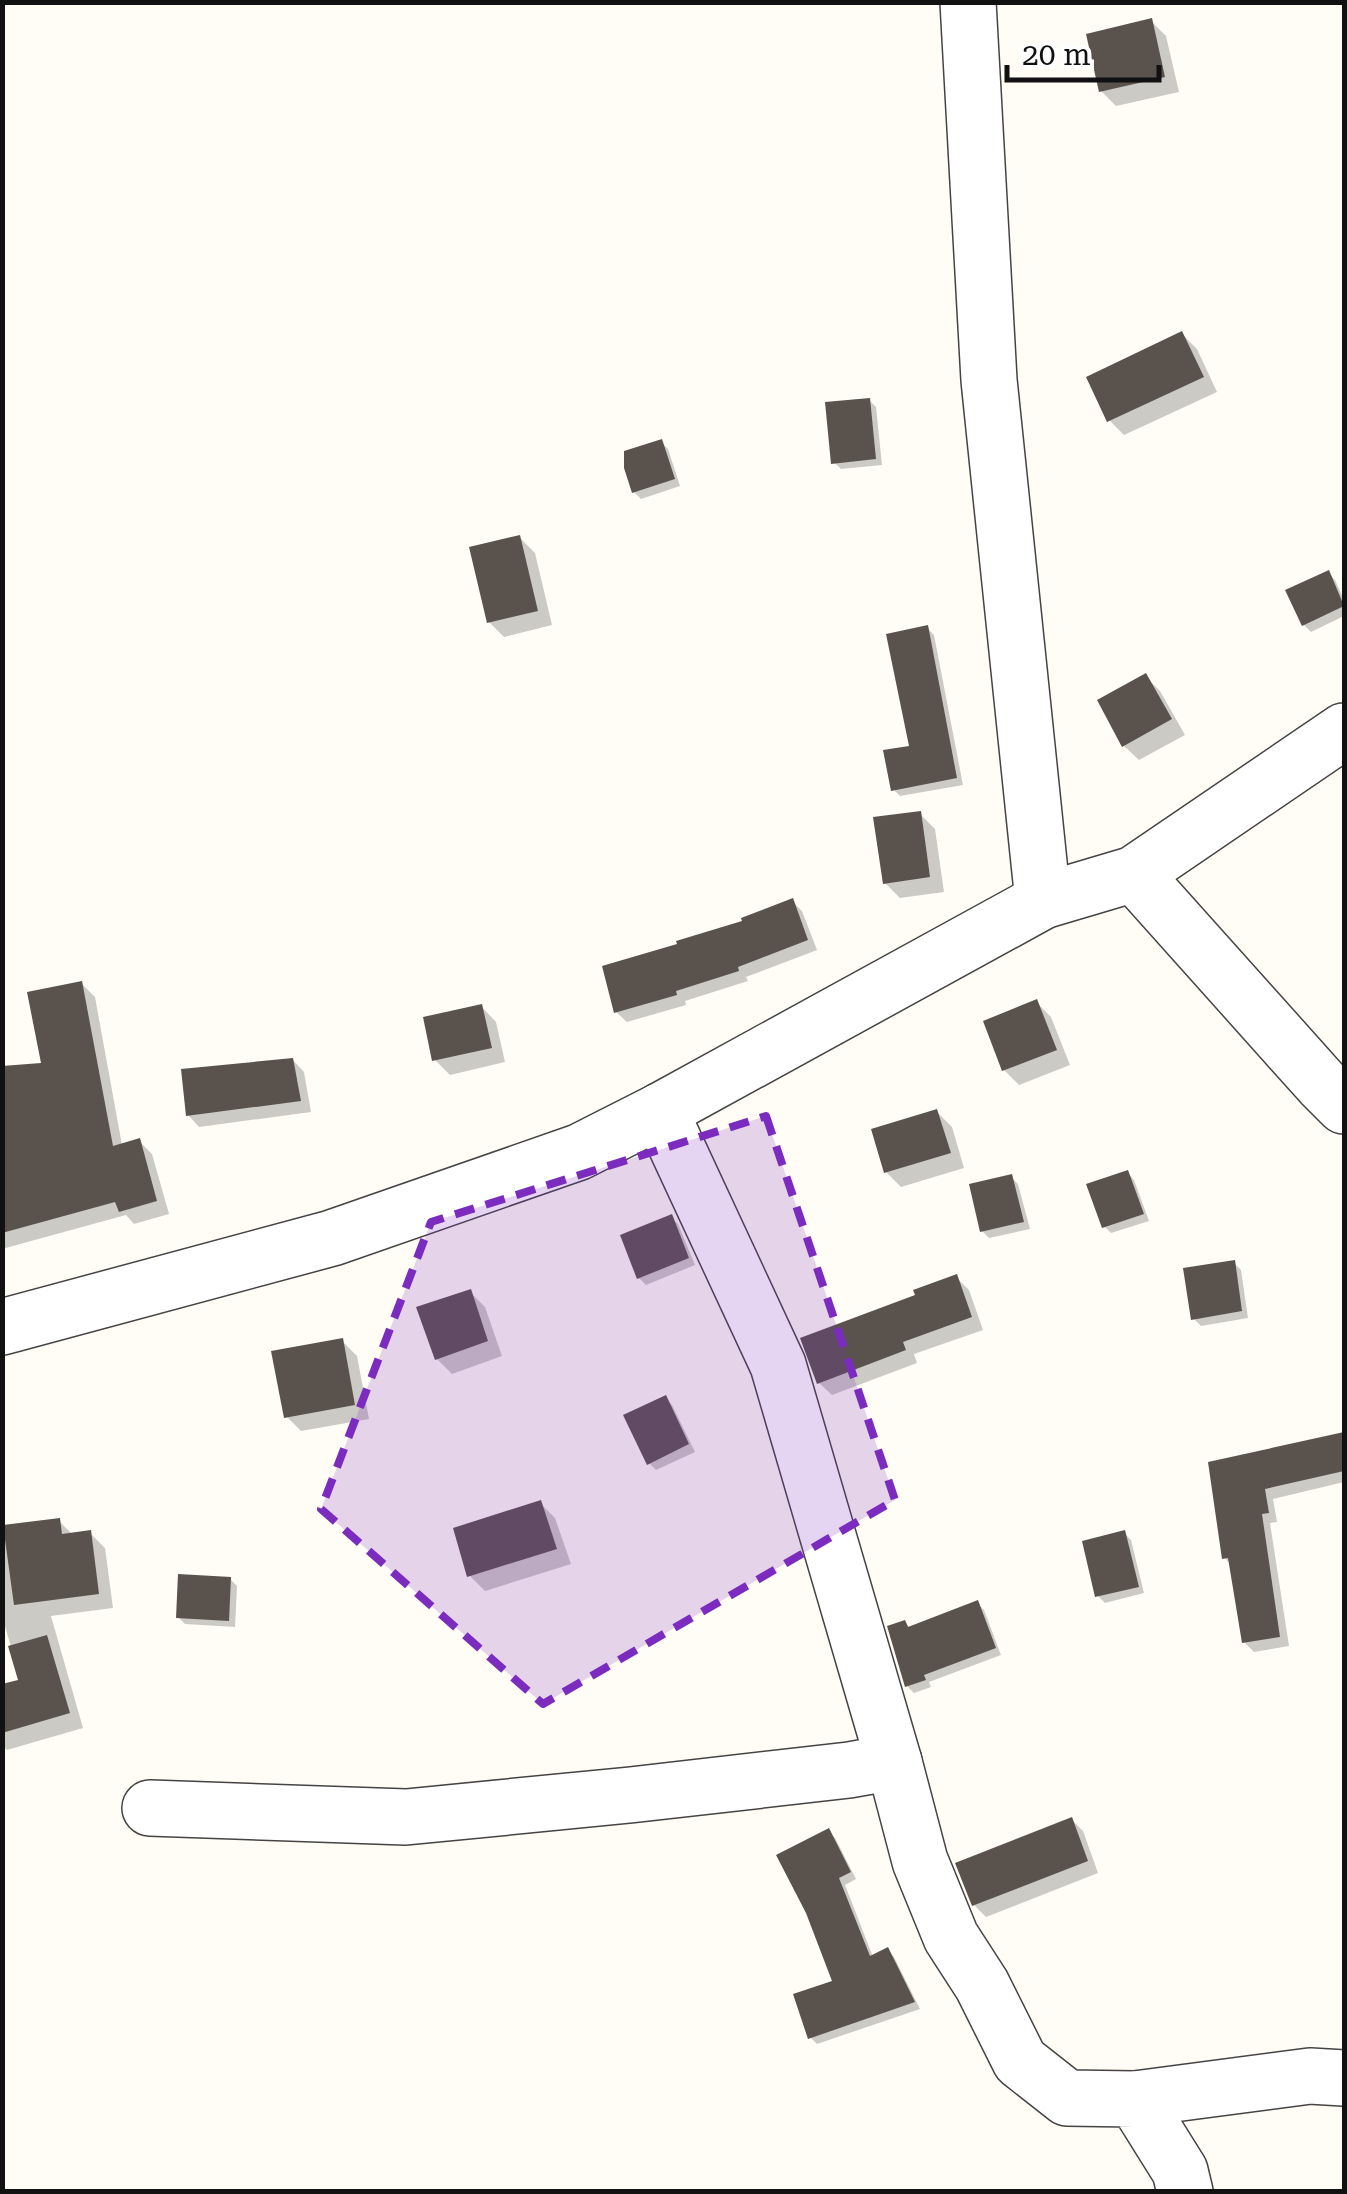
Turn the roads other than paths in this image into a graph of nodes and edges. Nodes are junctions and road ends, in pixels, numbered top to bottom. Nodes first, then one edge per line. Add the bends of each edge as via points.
1 (968, 2) edge
2 (1344, 731) edge
3 (1134, 874) junction
4 (1043, 901) junction
5 (1344, 1106) edge
6 (660, 1110) junction
7 (2, 1327) edge
8 (894, 1762) junction
9 (150, 1808) dead end
10 (1344, 2078) edge
11 (1135, 2099) junction
12 (1184, 2192) edge

1 - 4 street via 989,380
2 - 3 street
3 - 4 street
3 - 5 street
4 - 6 street
6 - 7 street via 578,1152 332,1238
6 - 8 street via 778,1365
8 - 9 street via 406,1817
8 - 11 street via 920,1862 951,1937 1020,2061 1067,2098
10 - 11 street via 1310,2076
11 - 12 street via 1180,2171

